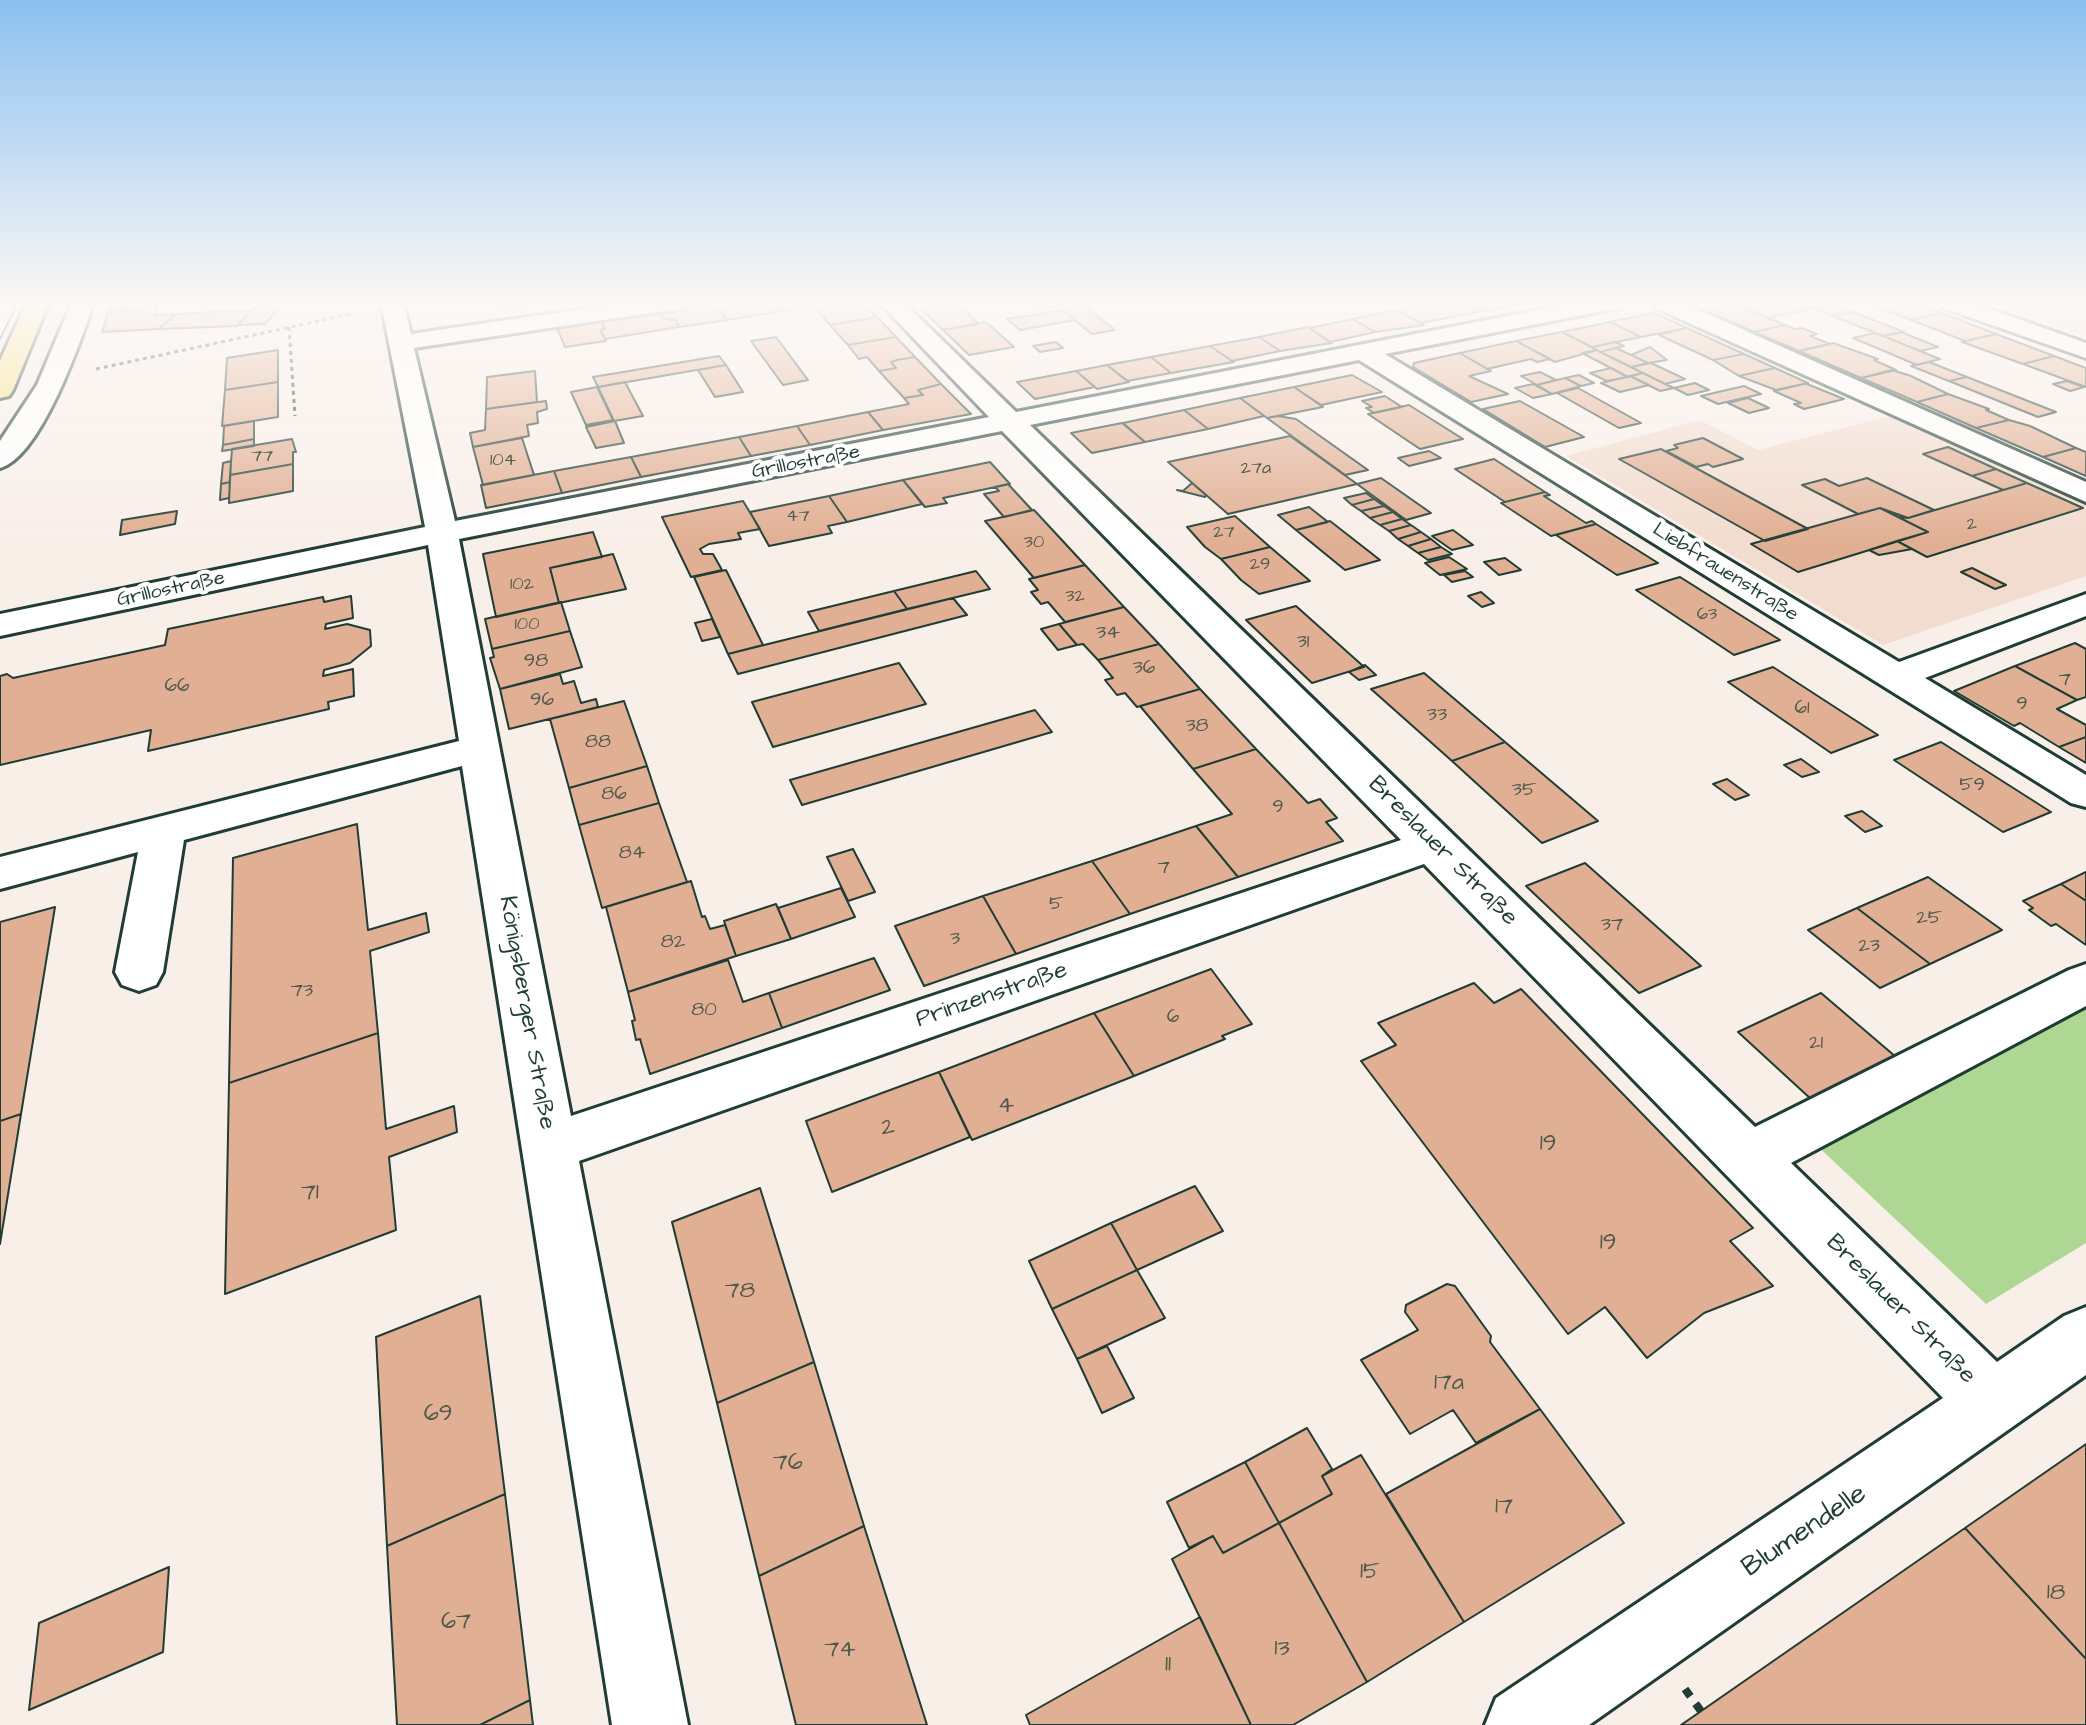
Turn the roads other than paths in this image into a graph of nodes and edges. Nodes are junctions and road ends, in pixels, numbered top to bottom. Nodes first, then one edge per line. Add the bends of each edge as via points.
1 (53, 382) edge
2 (409, 382) edge
3 (972, 382) edge
4 (1213, 382) edge
5 (1414, 382) edge
6 (1841, 382) edge
7 (1013, 423) junction
8 (0, 459) edge
9 (2086, 493) edge
10 (442, 533) junction
11 (2086, 604) edge
12 (0, 625) edge
13 (1894, 677) junction
14 (479, 749) junction
15 (2086, 793) edge
16 (164, 831) junction
17 (1434, 845) junction
18 (0, 873) edge
19 (139, 972) dead end
20 (2086, 983) edge
21 (550, 1147) junction
22 (1748, 1158) junction
23 (2086, 1338) edge
24 (1993, 1403) junction
25 (650, 1725) edge
26 (1523, 1725) edge

1 - 8 street via 25,432
2 - 10 street, Königsberger Straße
3 - 7 street, Breslauer Straße
4 - 7 street, Grillostraße
5 - 13 street, Liebfrauenstraße
6 - 9 street
7 - 10 street, Grillostraße
7 - 17 street, Breslauer Straße
10 - 12 street, Grillostraße
10 - 14 street, Königsberger Straße
11 - 13 street
13 - 15 street, Liebfrauenstraße
14 - 16 street
14 - 21 street, Königsberger Straße
16 - 18 street
16 - 19 street
17 - 21 street, Prinzenstraße
17 - 22 street, Breslauer Straße
20 - 22 street
21 - 25 street, Königsberger Straße
22 - 24 street, Breslauer Straße
23 - 24 street, Blumendelle
24 - 26 street, Blumendelle

